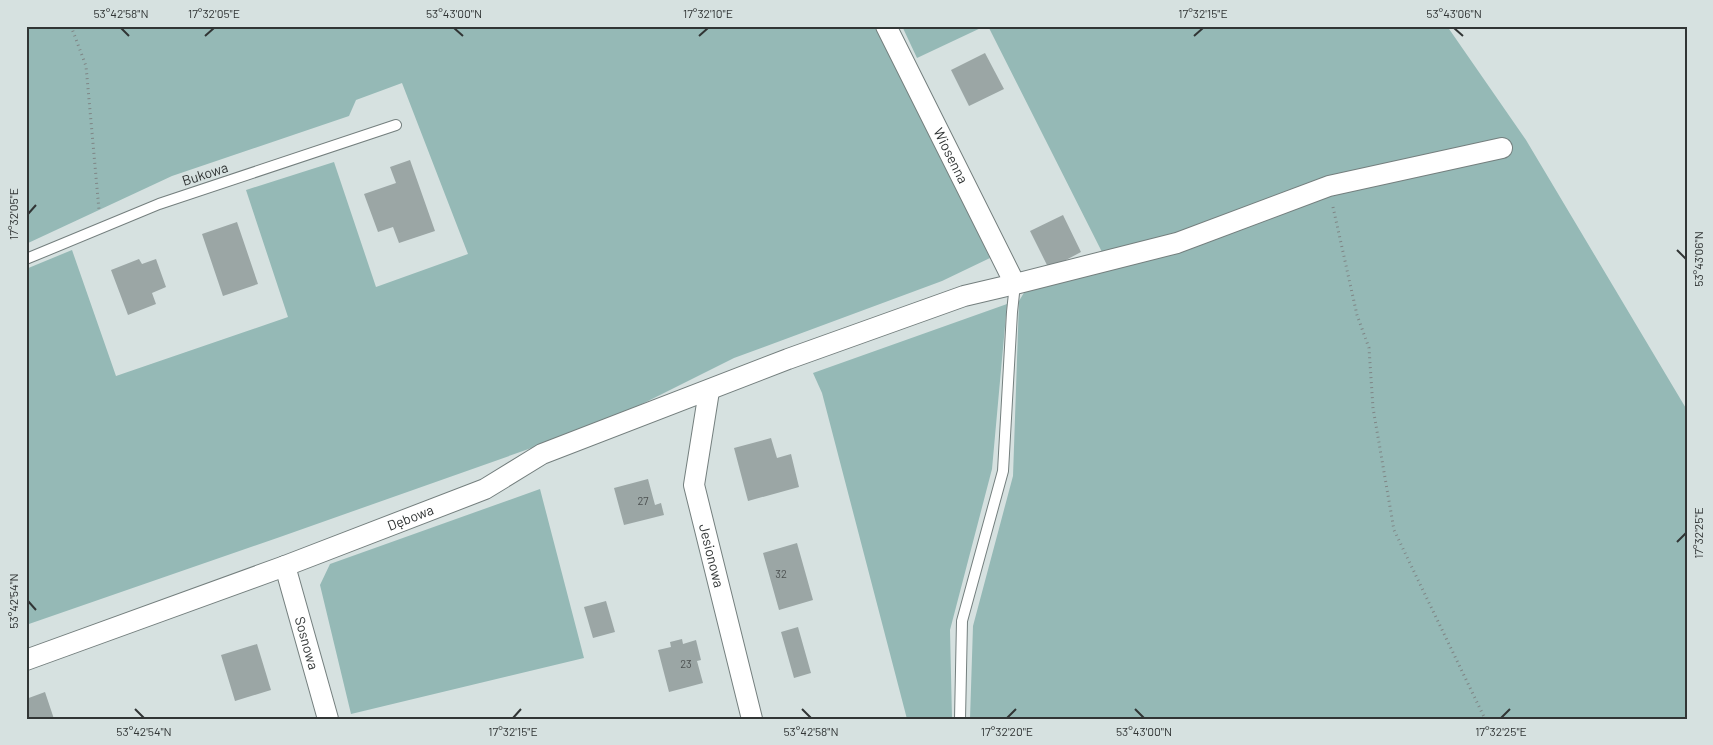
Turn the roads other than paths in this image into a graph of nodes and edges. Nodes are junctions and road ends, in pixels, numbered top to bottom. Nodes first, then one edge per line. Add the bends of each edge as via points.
1 (886, 26) edge
2 (396, 125) dead end
3 (1502, 148) dead end
4 (26, 259) edge
5 (1015, 284) junction
6 (709, 391) junction
7 (285, 566) junction
8 (26, 660) edge
9 (328, 719) edge
10 (752, 719) edge
11 (960, 719) edge

1 - 5 street, Wiosenna
2 - 4 lane, Bukowa via 160,204
3 - 5 street, Dębowa via 1329,186 1177,242
5 - 6 street, Dębowa via 964,296
5 - 11 lane via 1003,471 962,621
6 - 7 street, Dębowa via 542,454 485,489
6 - 10 street, Jesionowa via 694,485
7 - 8 street, Dębowa
7 - 9 street, Sosnowa

